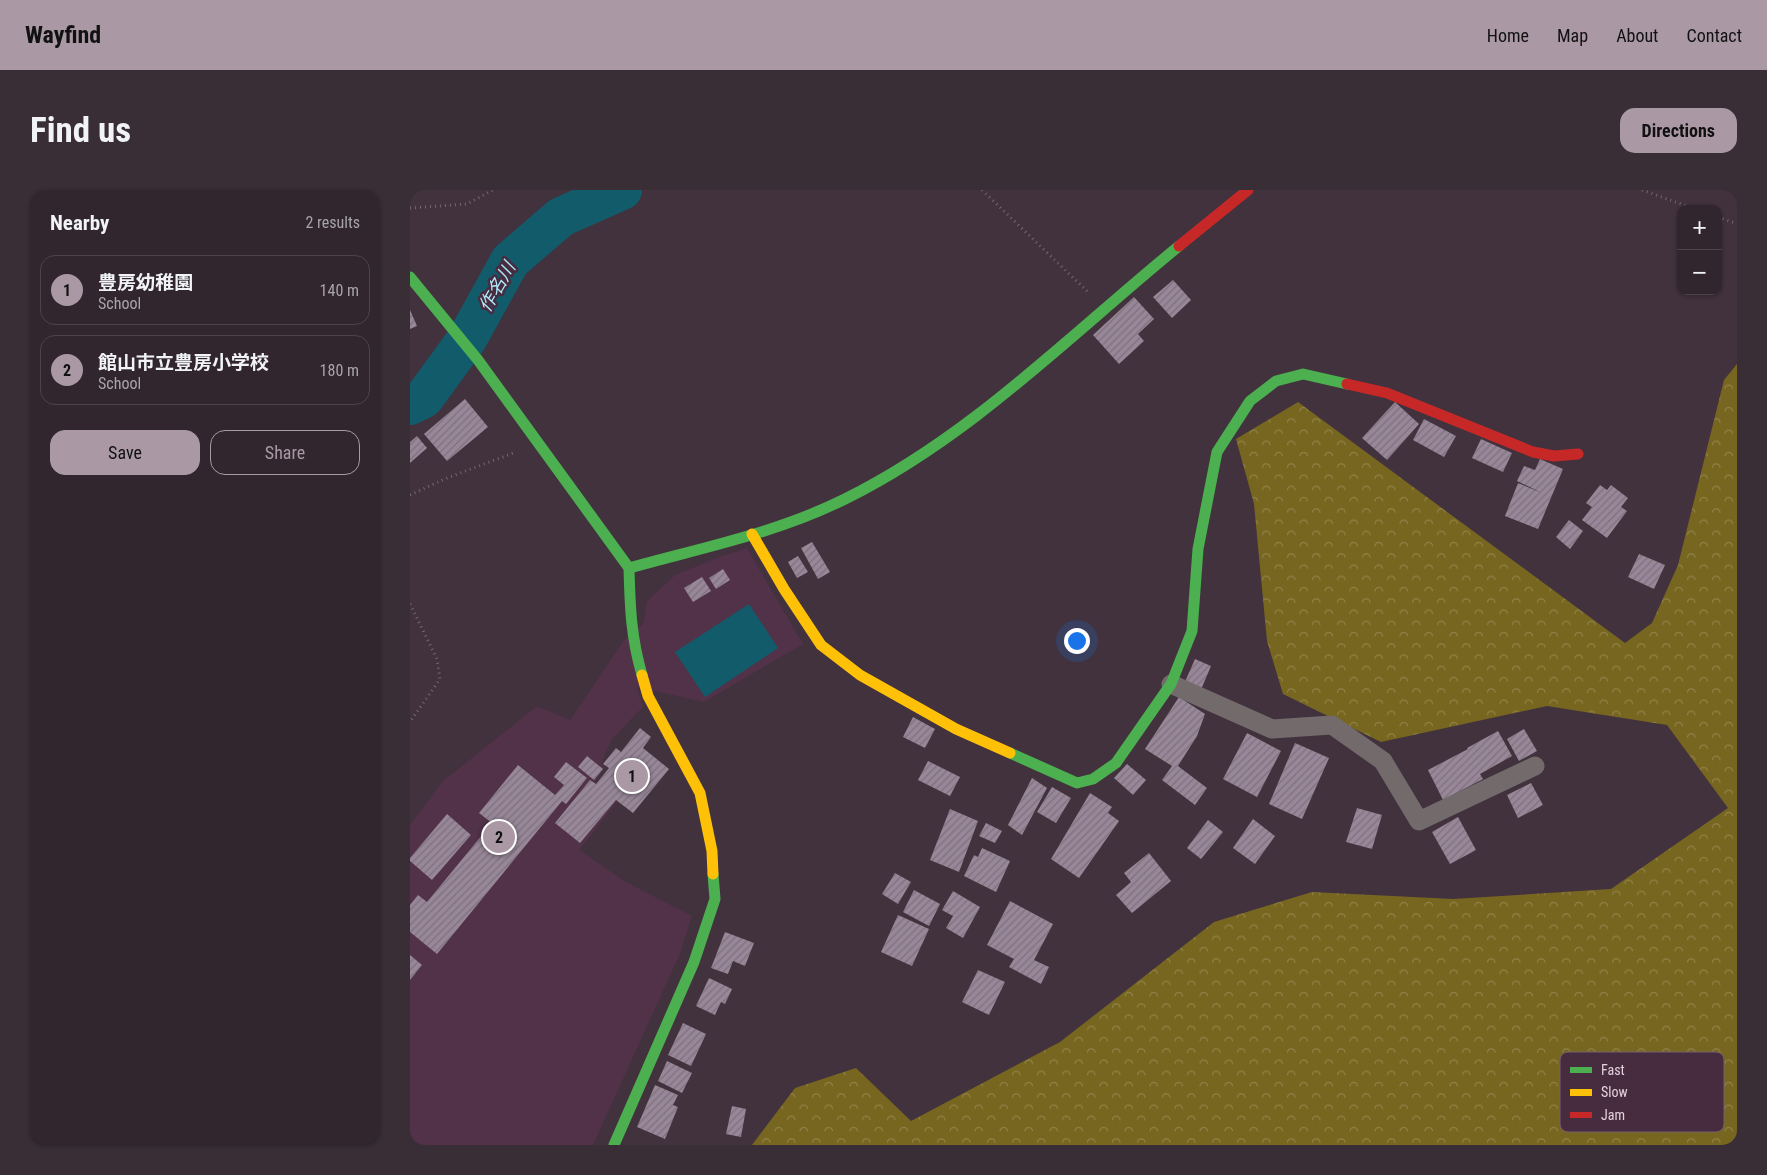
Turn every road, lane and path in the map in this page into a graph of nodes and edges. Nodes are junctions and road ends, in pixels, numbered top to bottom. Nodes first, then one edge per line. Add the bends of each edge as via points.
1 (494, 190) edge
2 (982, 190) edge
3 (1248, 190) edge
4 (1642, 190) edge
5 (1684, 205) edge
6 (410, 208) edge
7 (1722, 218) edge
8 (1735, 223) dead end
9 (410, 278) edge
10 (1106, 310) junction
11 (540, 443) junction
12 (1578, 454) dead end
13 (410, 495) edge
14 (752, 534) junction
15 (629, 568) junction
16 (410, 604) edge
17 (1171, 684) junction
18 (410, 722) edge
19 (1535, 766) dead end
20 (614, 1145) edge

1 - 6 path via 467,204
2 - 10 path
3 - 10 street
4 - 5 path
7 - 8 path
9 - 11 street via 478,360
10 - 14 street via 950,435 874,486 819,511
11 - 13 path
11 - 15 street
12 - 17 street via 1554,456 1533,452 1387,393 1303,374 1276,381 1250,401 1217,452 1198,549 1192,631
14 - 15 street
14 - 17 street via 821,645 860,675 956,729 1078,783 1093,779 1116,763
15 - 20 street via 634,646 648,696 700,793 712,851 715,899 694,962
16 - 18 path via 437,659 440,679
17 - 19 street via 1272,729 1332,725 1383,761 1420,821

